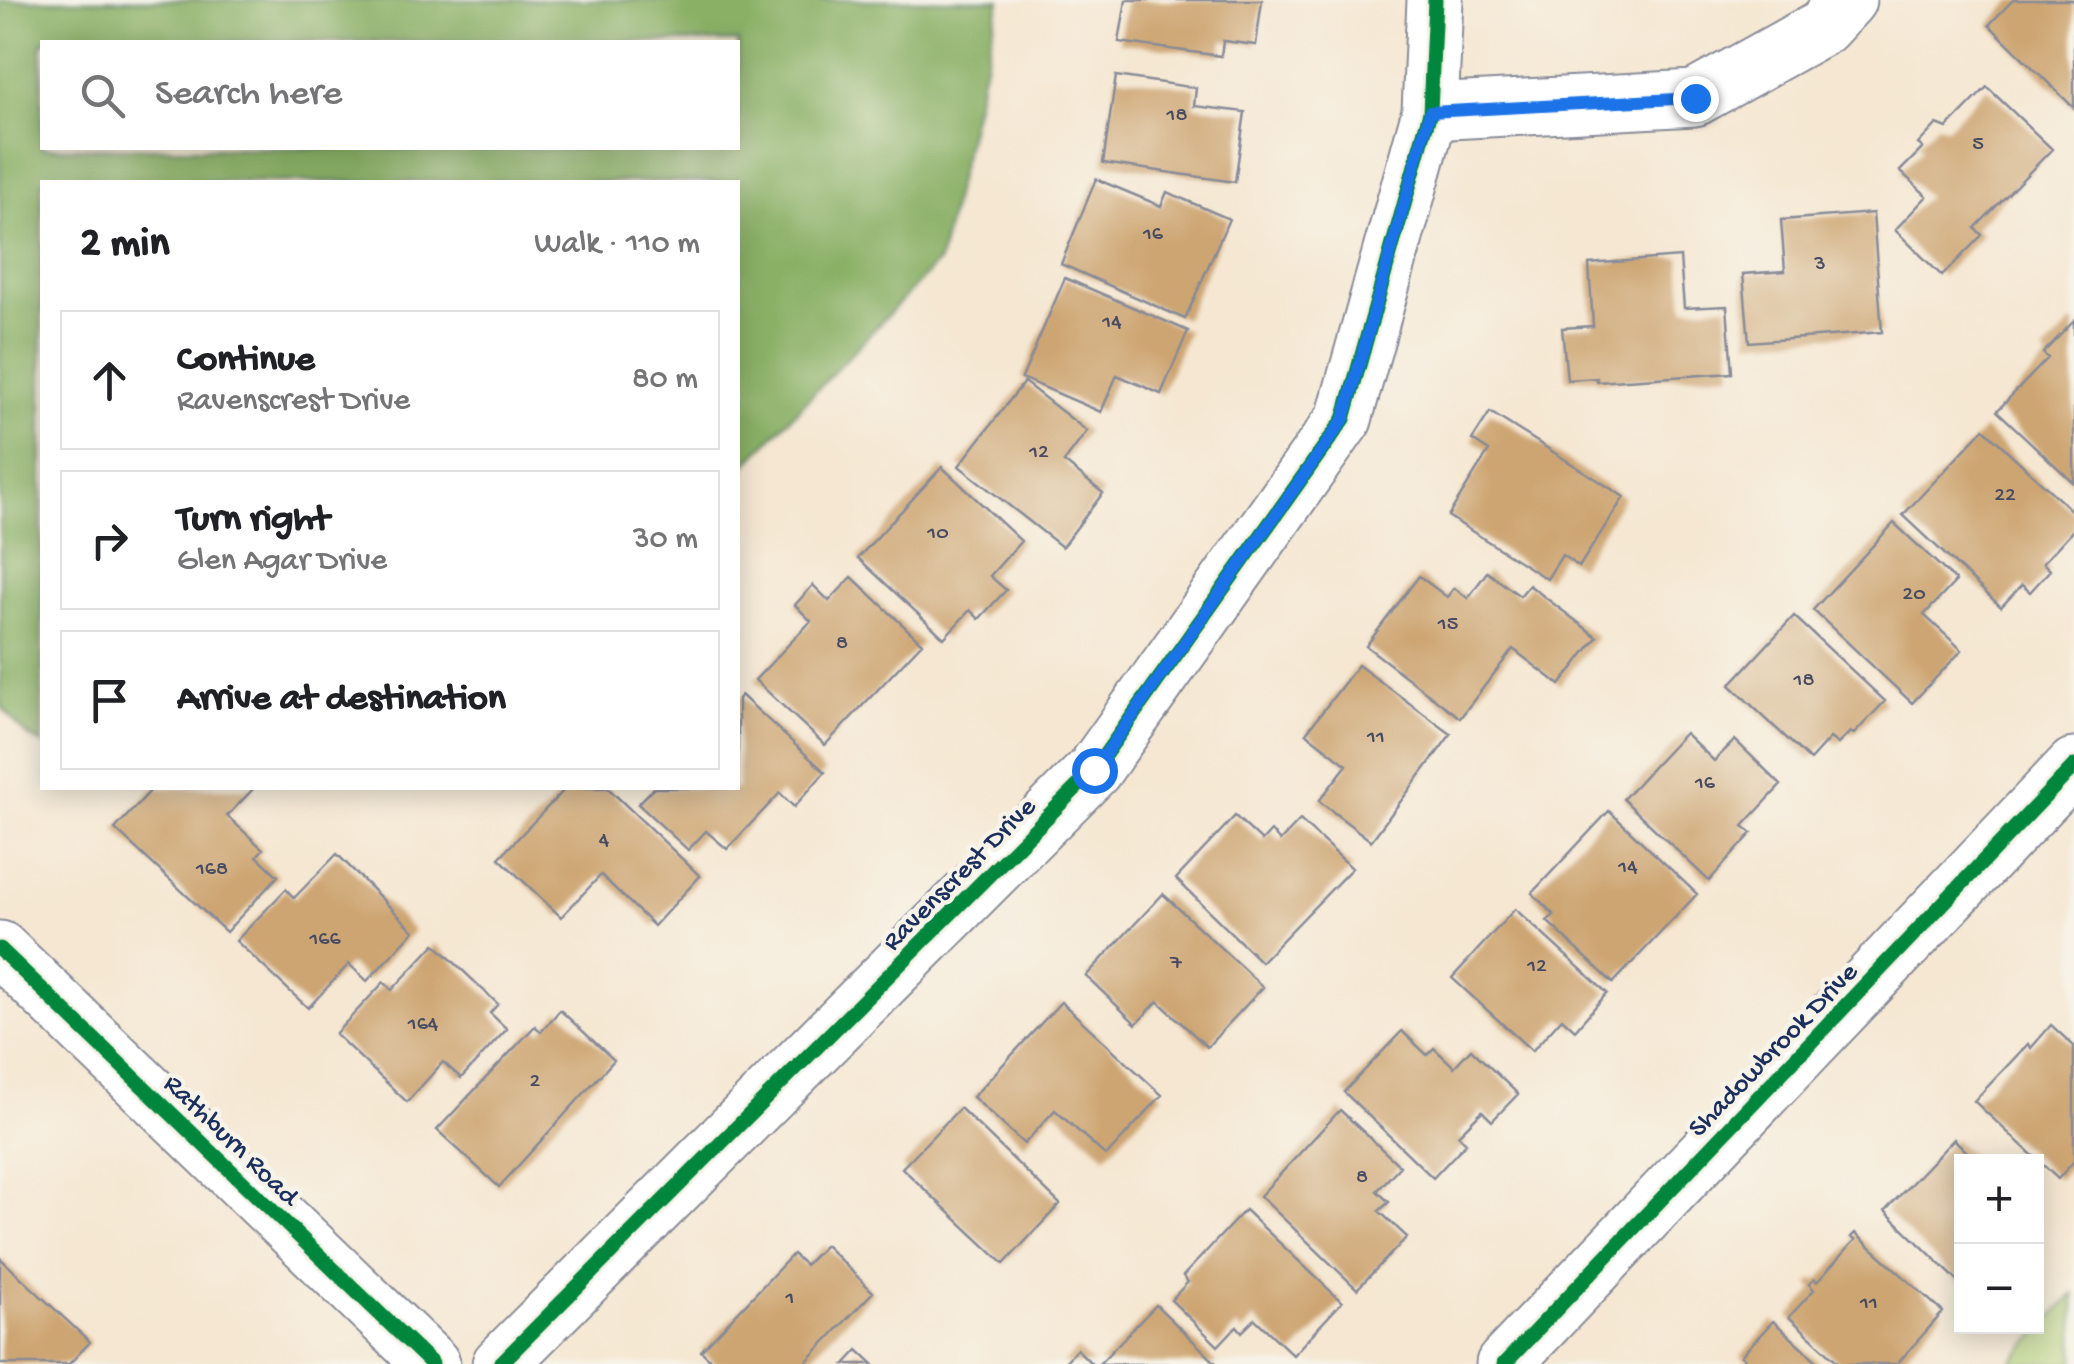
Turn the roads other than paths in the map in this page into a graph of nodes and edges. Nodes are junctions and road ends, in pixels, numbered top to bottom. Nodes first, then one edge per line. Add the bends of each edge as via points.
1 (1435, 0) edge
2 (1848, 0) edge
3 (1430, 112) junction
4 (2074, 766) edge
5 (0, 949) edge
6 (432, 1364) edge
7 (500, 1364) edge
8 (1504, 1364) edge

1 - 3 street, Ravenscrest Drive
2 - 3 street via 1823,27 1695,98
3 - 7 street, Ravenscrest Drive via 1344,419 1094,770
4 - 8 street, Shadowbrook Drive
5 - 6 street, Rathburn Road

